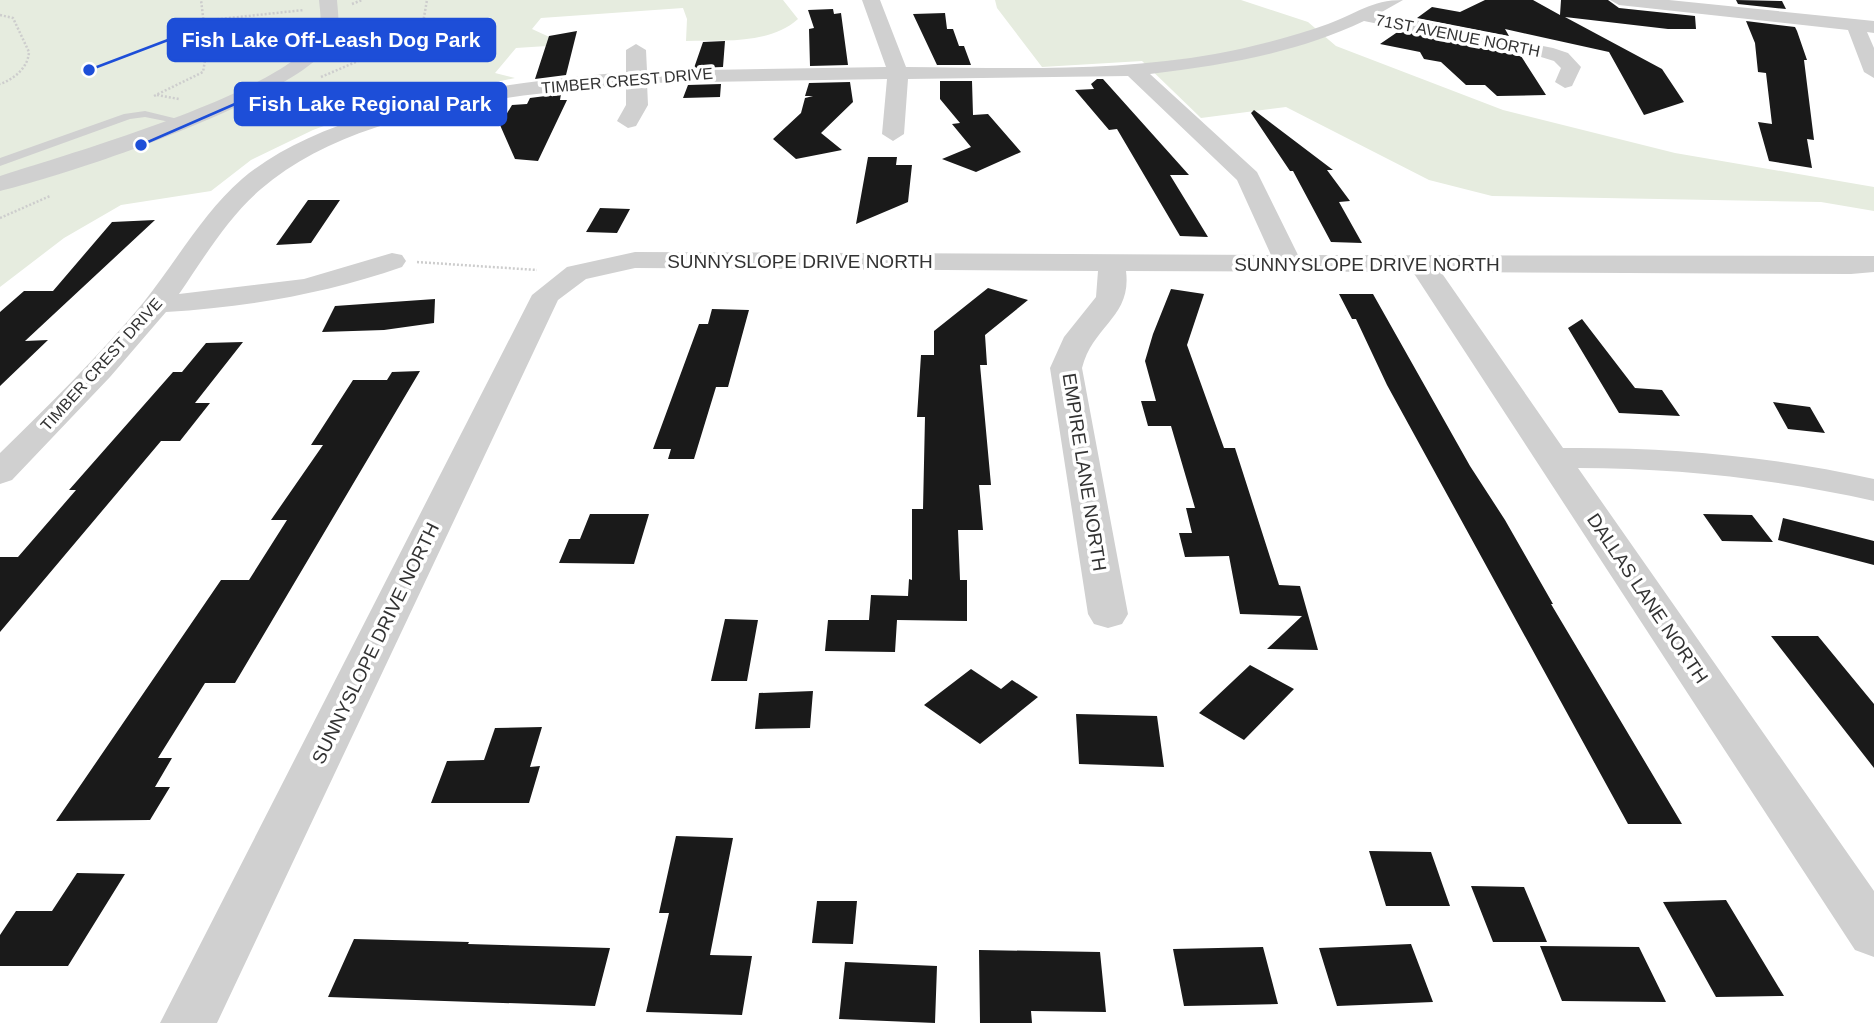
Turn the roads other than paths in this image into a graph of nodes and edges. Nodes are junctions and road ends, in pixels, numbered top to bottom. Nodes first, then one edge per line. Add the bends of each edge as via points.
1 (328, 0) edge
2 (871, 0) edge
3 (1394, 0) edge
4 (1619, 0) edge
5 (1366, 16) junction
6 (1864, 26) edge
7 (636, 50) dead end
8 (1132, 68) junction
9 (1874, 72) edge
10 (898, 73) junction
11 (637, 77) junction
12 (1565, 82) dead end
13 (180, 121) junction
14 (628, 121) dead end
15 (893, 134) dead end
16 (0, 164) edge
17 (24, 175) junction
18 (0, 184) edge
19 (391, 261) road end
20 (1111, 262) junction
21 (1288, 263) junction
22 (1421, 264) junction
23 (1874, 264) edge
24 (157, 304) junction
25 (1554, 458) junction
26 (0, 473) edge
27 (1874, 490) edge
28 (1108, 614) dead end
29 (1874, 934) edge
30 (188, 1023) edge

1 - 13 street via 329,30 302,63 259,89
2 - 10 street
3 - 5 street, TIMBER CREST DRIVE
4 - 6 street
5 - 8 street, TIMBER CREST DRIVE via 1321,35 1277,46
5 - 12 street, 71ST AVENUE NORTH via 1546,52 1571,67
6 - 9 street
7 - 11 street
8 - 10 street, TIMBER CREST DRIVE via 1026,74
8 - 21 street via 1248,177
10 - 11 street, TIMBER CREST DRIVE
10 - 15 street
11 - 14 street via 637,106
11 - 24 street, TIMBER CREST DRIVE via 553,84 444,103 343,133 278,166 244,191
13 - 16 lane via 145,114 128,116
13 - 17 street
16 - 17 lane
17 - 18 street
19 - 24 street via 311,288
20 - 21 street, SUNNYSLOPE DRIVE NORTH
20 - 28 street, EMPIRE LANE NORTH via 1114,295 1107,308 1076,337 1066,368
20 - 30 street, SUNNYSLOPE DRIVE NORTH via 635,260 577,273 547,295
21 - 22 street, SUNNYSLOPE DRIVE NORTH
22 - 23 street, SUNNYSLOPE DRIVE NORTH
22 - 25 street, DALLAS LANE NORTH
24 - 26 street, TIMBER CREST DRIVE
25 - 27 street via 1692,460
25 - 29 street, DALLAS LANE NORTH

